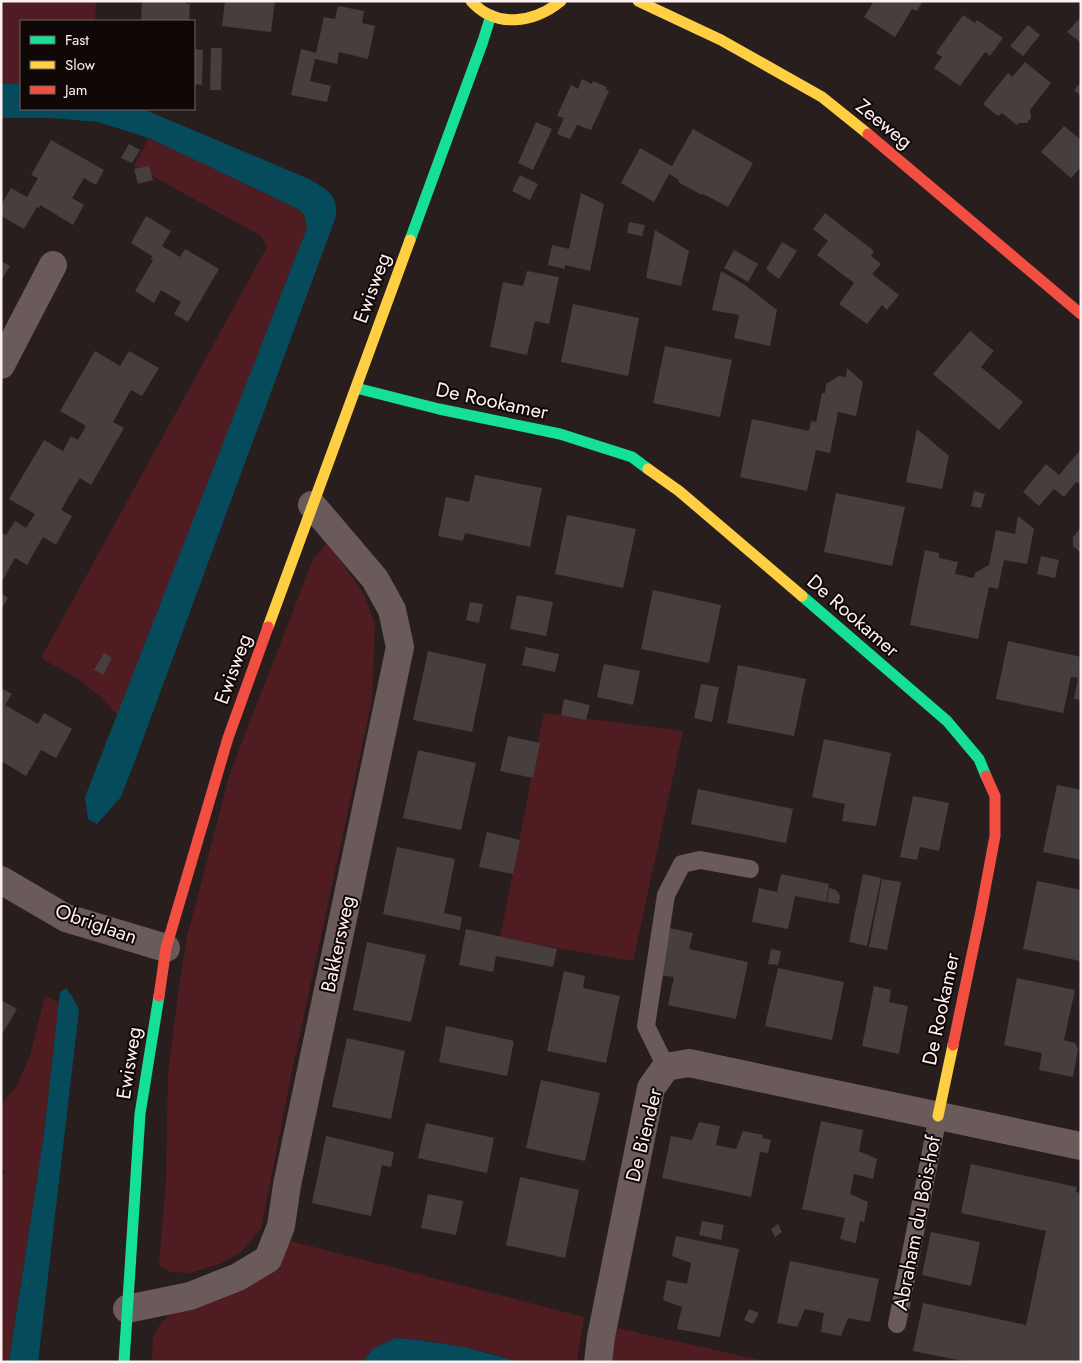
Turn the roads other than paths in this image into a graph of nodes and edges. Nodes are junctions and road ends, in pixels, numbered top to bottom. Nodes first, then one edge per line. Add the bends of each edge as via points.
1 (471, 1) edge
2 (561, 1) edge
3 (638, 1) edge
4 (491, 15) junction
5 (53, 265) dead end
6 (1081, 314) edge
7 (1, 365) edge
8 (356, 388) junction
9 (312, 505) junction
10 (750, 870) dead end
11 (1, 880) edge
12 (166, 948) junction
13 (666, 1067) junction
14 (938, 1116) junction
15 (1081, 1146) edge
16 (127, 1309) junction
17 (897, 1324) dead end
18 (124, 1362) edge
19 (598, 1362) edge

1 - 4 street
2 - 4 street via 534,18 512,20
3 - 6 street, Zeeweg via 721,40 822,97
4 - 8 street, Ewisweg
5 - 7 street
8 - 9 street, Ewisweg
8 - 14 street, De Rookamer via 560,434 632,457 679,491 947,721 979,759 995,796 995,836
9 - 12 street, Ewisweg via 228,738
9 - 16 street, Bakkersweg via 375,579 392,610 400,647 281,1226 268,1259 238,1276 190,1296
10 - 13 lane via 700,860 682,864 666,895 646,1026
11 - 12 street, Obriglaan via 66,918
12 - 16 street, Ewisweg via 140,1114
13 - 14 street, De Biender via 689,1062
13 - 19 street, De Biender via 651,1088
14 - 15 street, Abraham du Bois-hof
14 - 17 lane, Abraham du Bois-hof
16 - 18 street, Ewisweg

